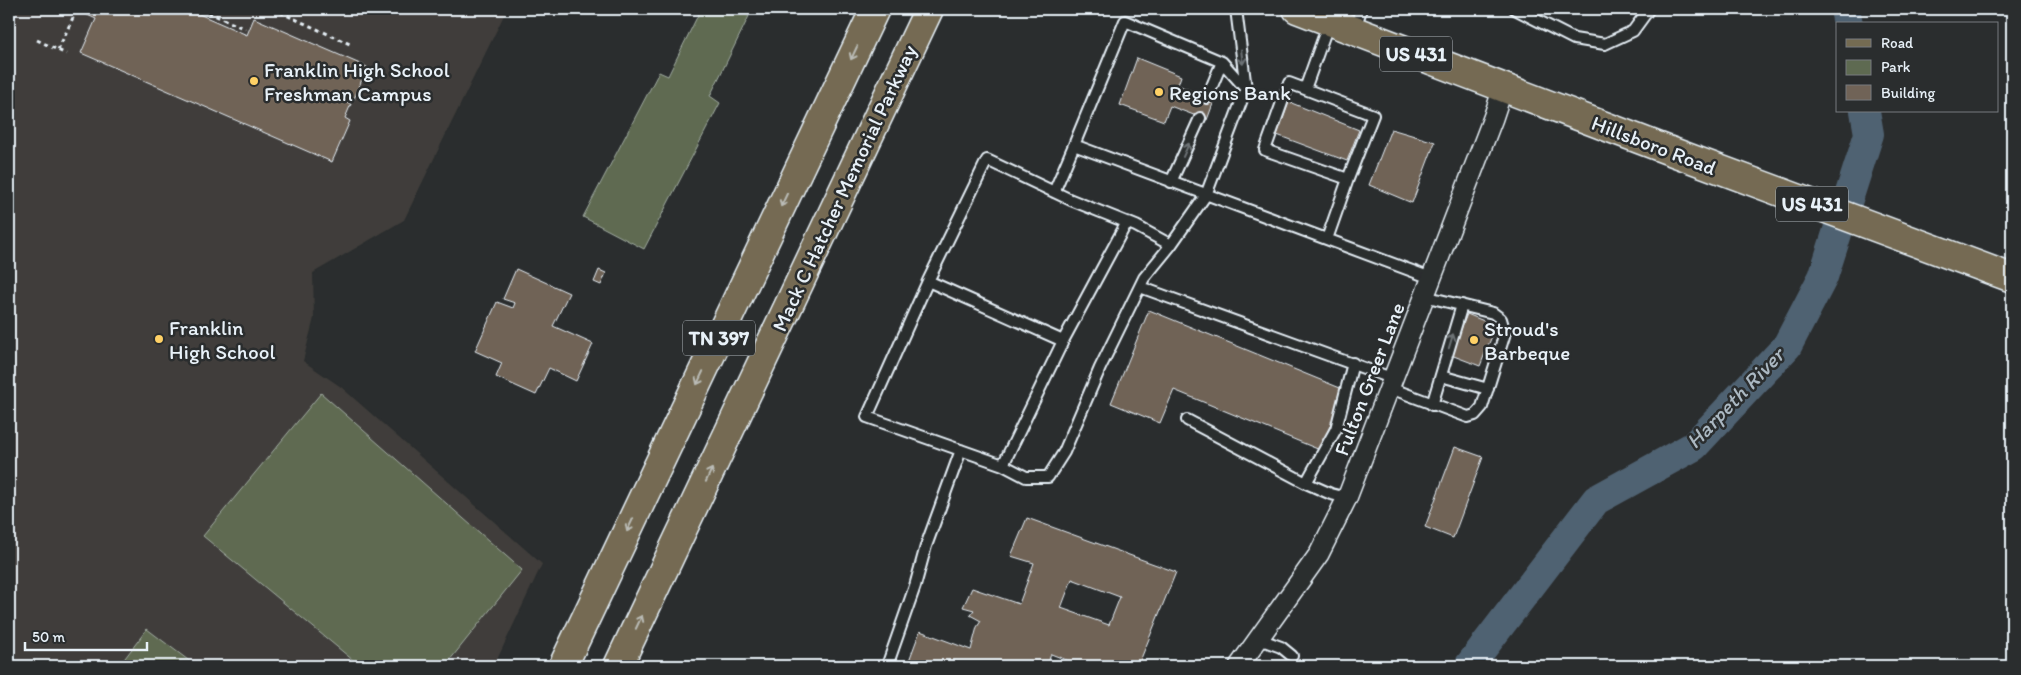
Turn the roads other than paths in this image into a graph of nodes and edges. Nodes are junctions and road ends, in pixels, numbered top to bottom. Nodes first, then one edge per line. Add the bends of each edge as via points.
1 (875, 9) edge
2 (929, 9) edge
3 (1236, 9) edge
4 (1297, 9) edge
5 (1515, 9) edge
6 (1649, 9) edge
7 (1358, 20) edge
8 (1329, 21) junction
9 (1222, 62) junction
10 (1503, 88) junction
11 (1246, 89) junction
12 (1305, 89) junction
13 (1207, 98) dead end
14 (1200, 118) dead end
15 (1074, 145) junction
16 (1348, 179) junction
17 (1171, 182) junction
18 (1054, 192) junction
19 (1206, 195) junction
20 (1127, 222) junction
21 (1327, 239) junction
22 (1171, 245) junction
23 (1431, 278) junction
24 (2012, 278) edge
25 (928, 281) junction
26 (1140, 287) junction
27 (1424, 296) junction
28 (1462, 305) junction
29 (1063, 341) junction
30 (1353, 364) junction
31 (1441, 376) junction
32 (1392, 384) junction
33 (1488, 389) junction
34 (1432, 405) junction
35 (1187, 420) dead end
36 (960, 450) junction
37 (1003, 465) junction
38 (1306, 483) junction
39 (1347, 498) junction
40 (1259, 639) junction
41 (1292, 656) dead end
42 (563, 666) edge
43 (618, 666) edge
44 (887, 666) edge
45 (1238, 666) edge

1 -> 42 main road, TN 397
43 -> 2 main road, Mack C Hatcher Memorial Parkway / TN 397
3 -> 11 lane
4 - 8 main road, Hillsboro Road / US 431
5 - 6 lane via 1574,38 1605,44 1633,31
7 - 8 main road, Hillsboro Road / US 431
7 - 10 main road, Hillsboro Road / US 431
8 - 12 lane
9 - 11 lane
9 - 13 lane
9 - 15 lane via 1125,21
10 - 23 street, Fulton Greer Lane
10 - 24 main road, Hillsboro Road / US 431
11 - 19 lane
12 - 16 lane via 1373,115
12 - 16 lane via 1289,83 1265,150
17 -> 14 lane
15 - 17 lane
15 - 18 lane
16 - 21 lane
17 - 19 lane
18 - 20 lane
18 - 25 lane via 987,160
19 - 21 lane
19 - 22 lane
20 - 22 lane
20 - 29 lane
21 - 23 lane
22 - 26 lane
23 - 27 street, Fulton Greer Lane
25 - 29 lane
25 - 36 lane via 867,417
26 - 30 lane
26 - 37 lane via 1064,452 1048,477 1026,476
27 - 28 lane
27 - 32 street, Fulton Greer Lane
31 -> 28 lane
28 - 33 lane via 1493,313 1501,320 1505,333
29 - 37 lane
30 - 32 lane
30 - 38 lane via 1336,429
31 - 33 lane
31 - 34 lane
32 - 34 lane
32 - 39 street, Fulton Greer Lane
33 - 34 lane via 1482,407 1468,417
35 - 38 lane
36 - 37 lane
36 - 44 lane
38 - 39 lane
39 - 40 street, Fulton Greer Lane via 1319,554
40 - 41 lane via 1281,647
40 - 45 street, Fulton Greer Lane

